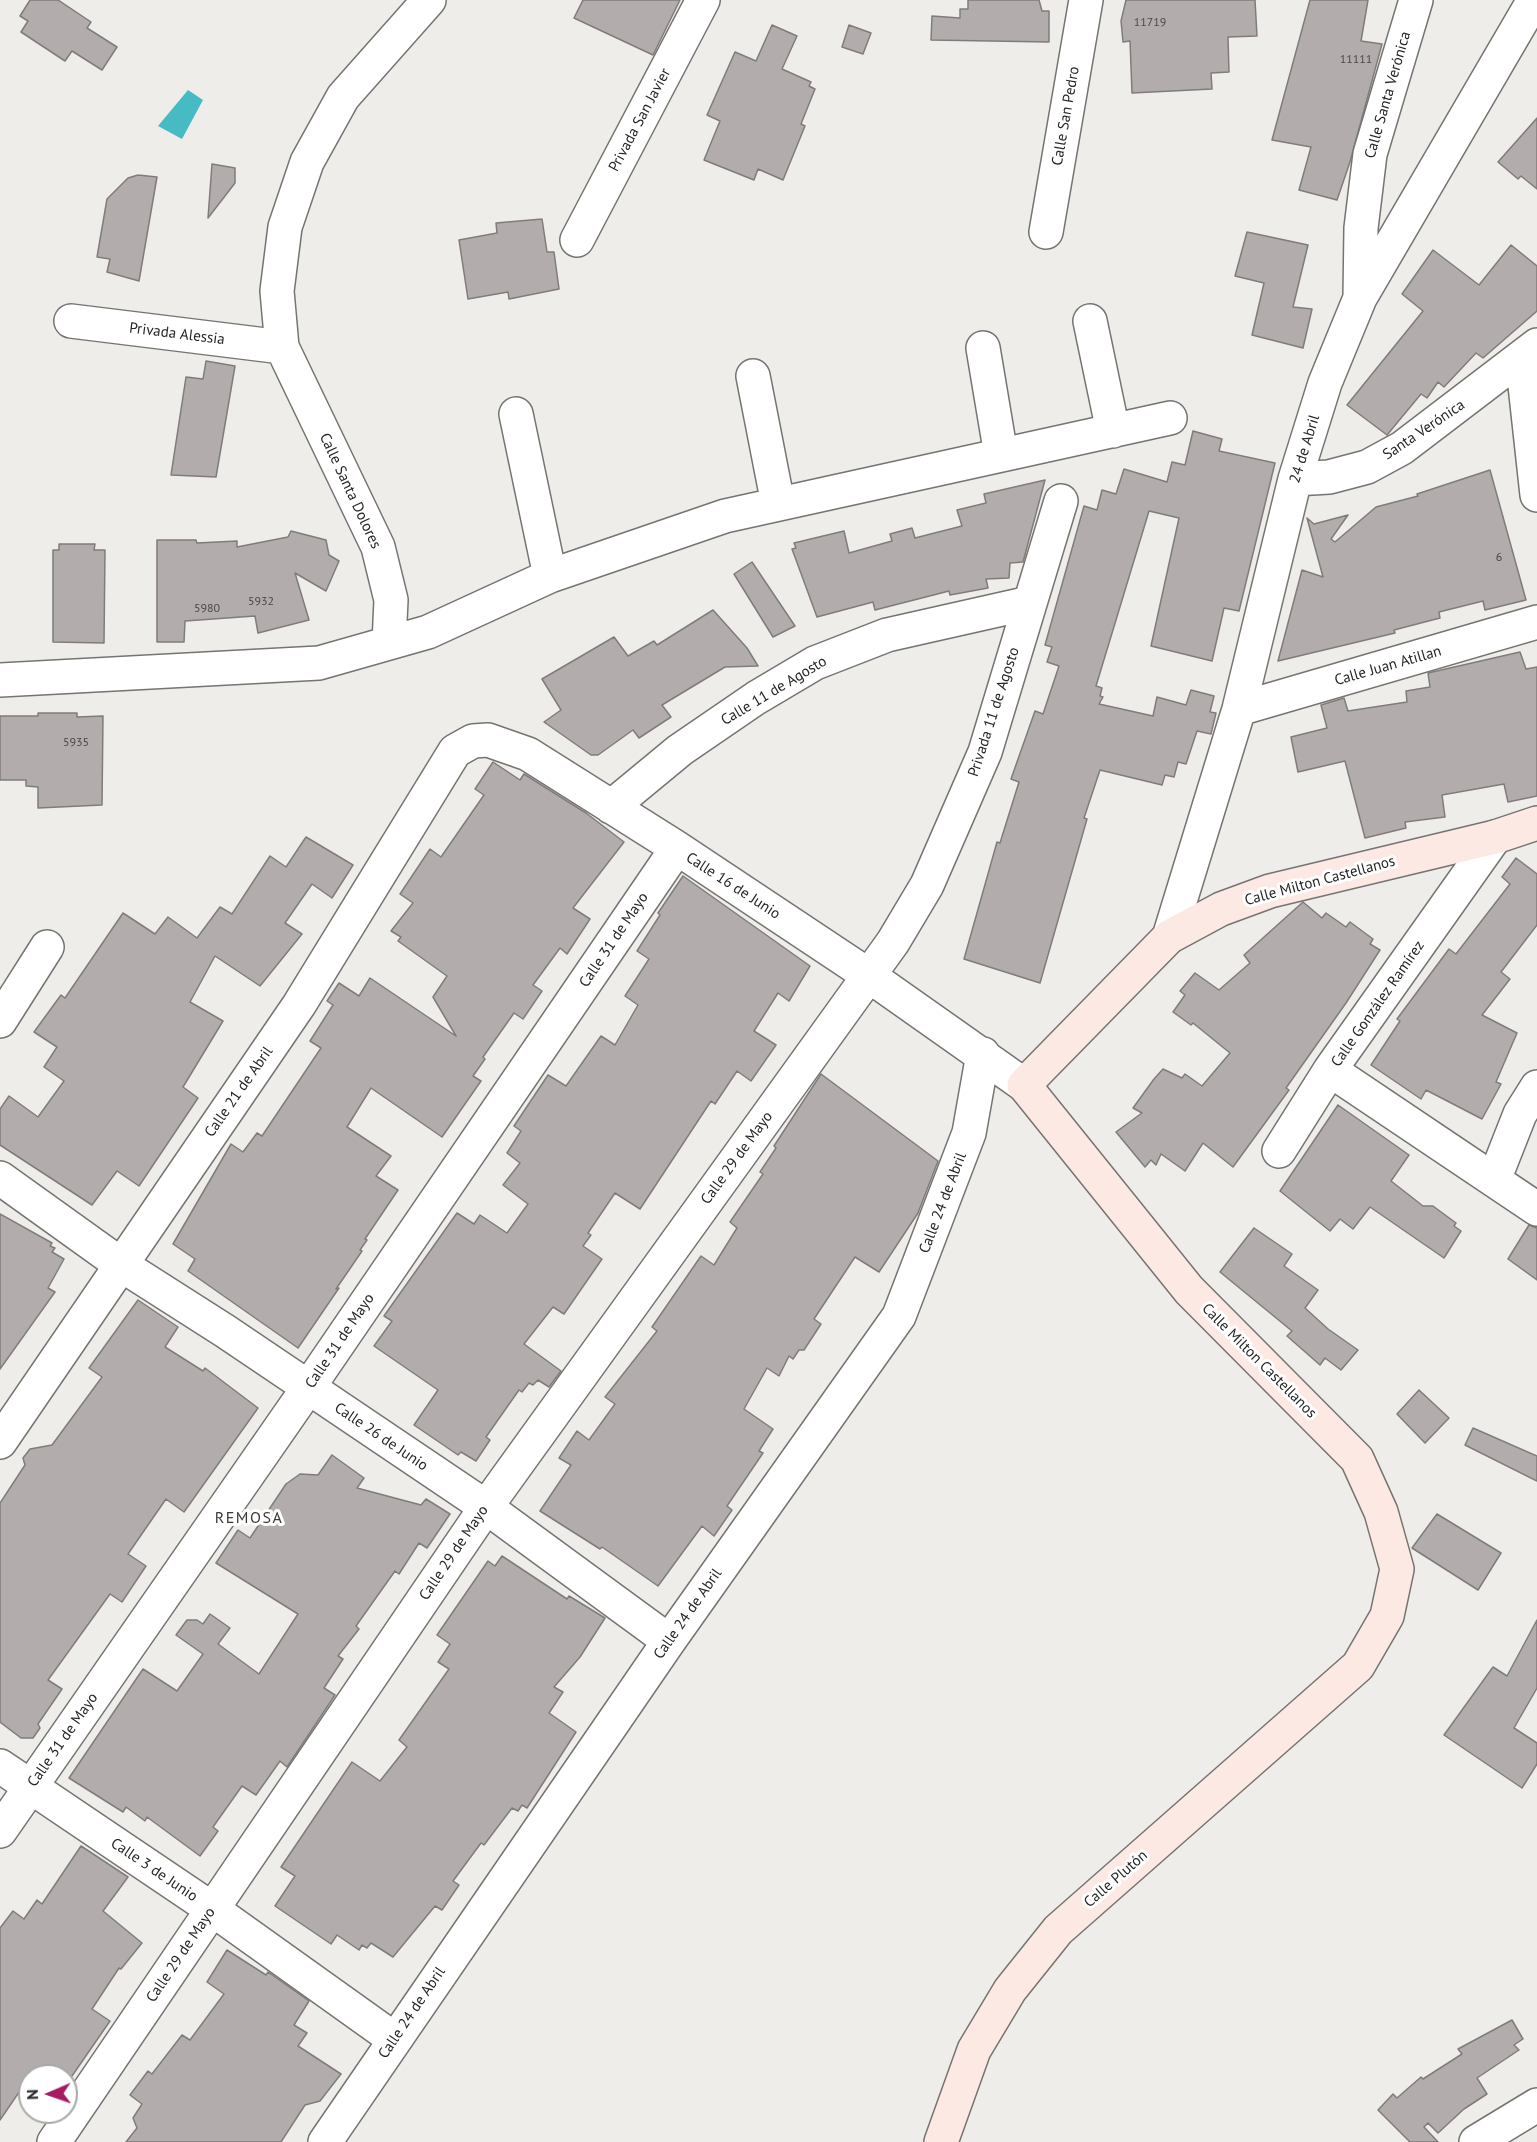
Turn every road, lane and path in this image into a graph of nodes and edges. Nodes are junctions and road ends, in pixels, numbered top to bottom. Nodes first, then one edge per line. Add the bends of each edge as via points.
1 (429, 0) edge
2 (703, 0) edge
3 (1086, 0) edge
4 (1416, 0) edge
5 (1534, 0) edge
6 (1046, 232) dead end
7 (577, 240) dead end
8 (1360, 298) junction
9 (71, 321) dead end
10 (1090, 321) dead end
11 (282, 347) junction
12 (983, 348) dead end
13 (1530, 351) edge
14 (753, 376) dead end
15 (516, 414) dead end
16 (1170, 418) dead end
17 (1113, 431) junction
18 (1001, 455) junction
19 (1295, 479) junction
20 (1537, 495) edge
21 (1061, 501) dead end
22 (778, 504) junction
23 (550, 576) junction
24 (1029, 603) junction
25 (1537, 622) edge
26 (389, 643) junction
27 (0, 680) edge
28 (1239, 709) junction
29 (473, 741) joint
30 (611, 807) junction
31 (1537, 823) edge
32 (1495, 837) junction
33 (677, 848) junction
34 (1168, 937) junction
35 (46, 947) dead end
36 (868, 975) junction
37 (0, 1021) edge
38 (983, 1054) junction
39 (1330, 1070) junction
40 (1024, 1085) junction
41 (1537, 1087) edge
42 (1279, 1150) dead end
43 (0, 1178) edge
44 (1494, 1180) junction
45 (1537, 1209) edge
46 (120, 1264) junction
47 (308, 1388) junction
48 (0, 1442) edge
49 (486, 1507) junction
50 (669, 1641) junction
51 (1358, 1666) joint
52 (0, 1766) edge
53 (31, 1786) junction
54 (0, 1831) edge
55 (212, 1909) junction
56 (394, 2039) junction
57 (1537, 2105) edge
58 (54, 2142) edge
59 (325, 2142) edge
60 (941, 2142) edge
61 (1476, 2142) edge

1 - 11 street, Calle Santa Dolores via 343,97 307,162 285,227 277,291
2 - 7 street, Privada San Javier
3 - 6 street, Calle San Pedro
4 - 8 street, Calle Santa Verónica via 1370,153 1361,228
5 - 8 street, 24 de Abril
8 - 19 street, 24 de Abril via 1325,383
9 - 11 street, Privada Alessia
10 - 17 street
11 - 26 street, Calle Santa Dolores via 378,547 390,600
12 - 18 street
13 - 19 street, Santa Verónica via 1402,448 1367,467 1329,477
13 - 20 street
14 - 22 street
15 - 23 street
16 - 17 street
17 - 18 street
18 - 22 street
19 - 28 street, 24 de Abril
21 - 24 street, Privada 11 de Agosto
22 - 23 street via 726,516
23 - 26 street via 428,632
24 - 30 street, Calle 11 de Agosto via 887,635 815,663 680,750
24 - 36 street, Privada 11 de Agosto via 985,752 927,885
25 - 28 street, Calle Juan Atillan
26 - 27 street via 320,663
28 - 34 street, 24 de Abril
29 - 30 street, Calle 16 de Junio via 488,740 528,754
29 - 46 street, Calle 21 de Abril via 455,751 299,1005
30 - 33 street, Calle 16 de Junio
31 - 32 street, Calle Milton Castellanos
32 - 34 street, Calle Milton Castellanos via 1270,891 1221,909
32 - 39 street, Calle González Ramírez
33 - 36 street, Calle 16 de Junio
33 - 47 street, Calle 31 de Mayo
34 - 40 street, Calle Milton Castellanos
35 - 37 street
36 - 38 street, Calle 16 de Junio
36 - 49 street, Calle 29 de Mayo
38 - 40 street, Calle Milton Castellanos
38 - 50 street, Calle 24 de Abril via 969,1133 899,1316
39 - 42 street
39 - 44 street, Calle González Ramírez
40 - 51 street, Calle Milton Castellanos via 1189,1290 1357,1459 1381,1512 1397,1569 1387,1616
41 - 44 street via 1520,1114
43 - 46 street, Calle 26 de Junio
44 - 45 street, Calle González Ramírez
46 - 47 street, Calle 26 de Junio
46 - 48 street, Calle 21 de Abril
47 - 49 street, Calle 26 de Junio
47 - 53 street, Calle 31 de Mayo
49 - 50 street, Calle 26 de Junio
49 - 55 street, Calle 29 de Mayo
50 - 56 street, Calle 24 de Abril
51 - 60 street, Calle Plutón via 1058,1930 1010,1990 974,2050
52 - 53 street, Calle 3 de Junio
53 - 54 street, Calle 31 de Mayo
53 - 55 street, Calle 3 de Junio
55 - 56 street, Calle 3 de Junio
55 - 58 street, Calle 29 de Mayo
56 - 59 street, Calle 24 de Abril
57 - 61 street

